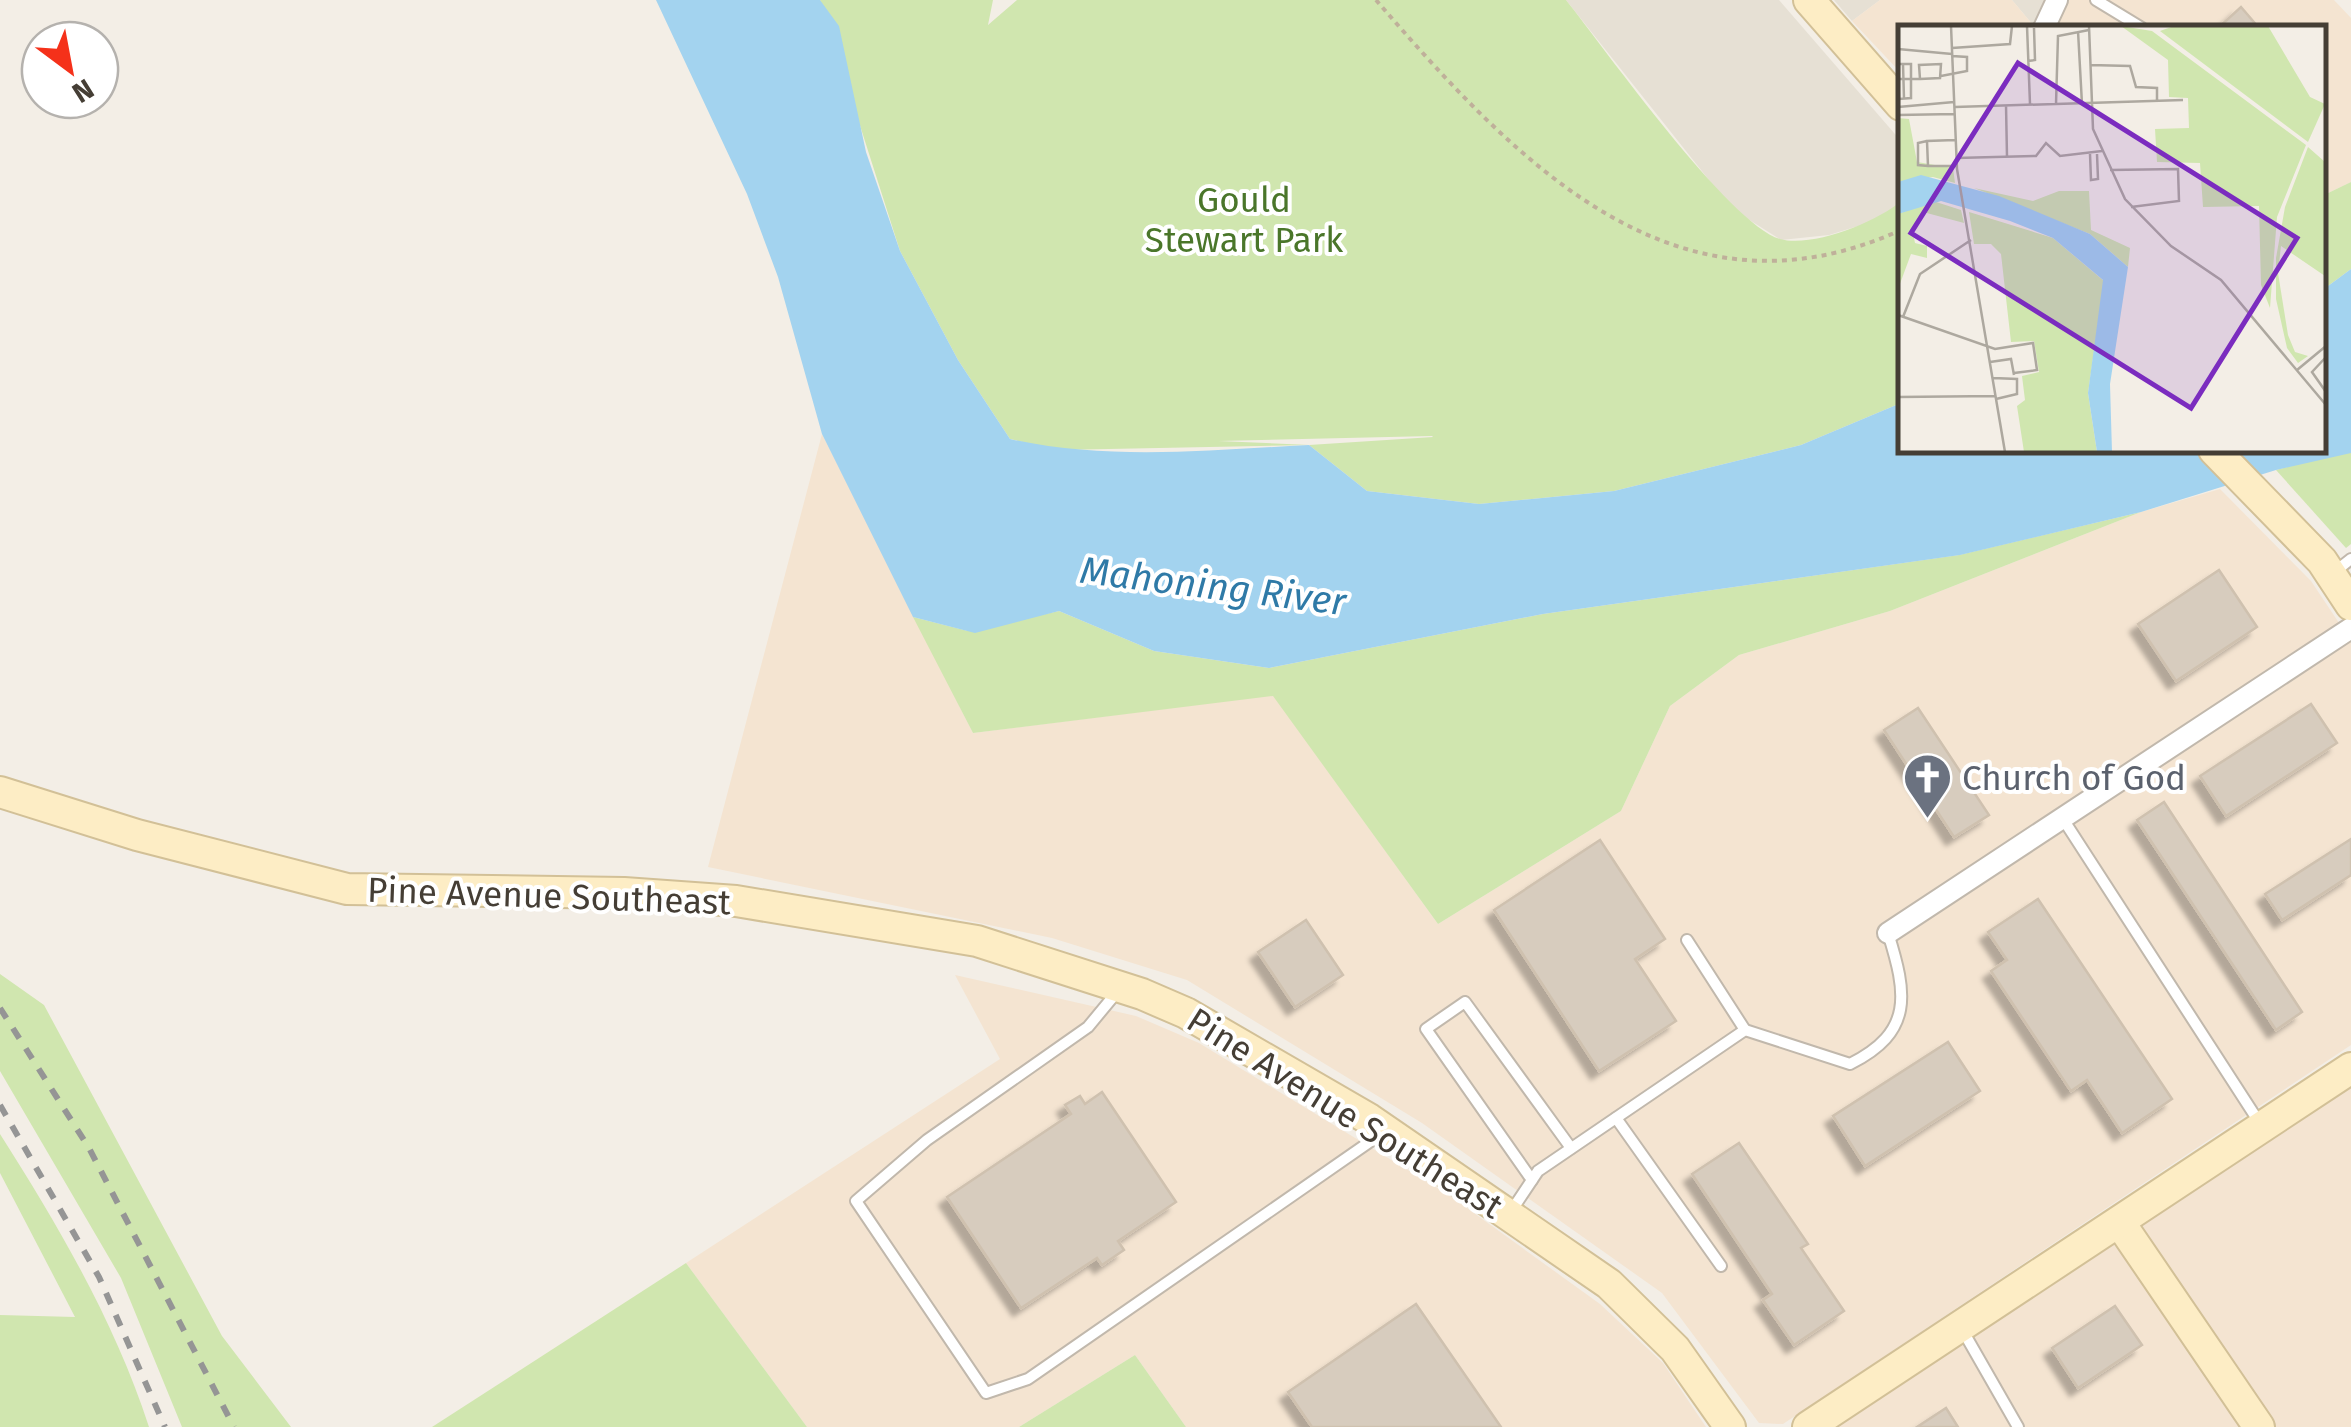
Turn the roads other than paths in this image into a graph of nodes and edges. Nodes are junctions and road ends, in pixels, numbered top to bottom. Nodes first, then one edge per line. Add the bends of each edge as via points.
1 (1809, 0) edge
2 (2056, 0) edge
3 (2096, 0) edge
4 (2045, 25) edge
5 (2137, 25) edge
6 (1898, 102) edge
7 (2216, 452) edge
8 (2334, 565) edge
9 (2351, 605) edge
10 (2351, 628) edge
11 (0, 792) edge
12 (2063, 819) junction
13 (1888, 933) joint
14 (1687, 940) dead end
15 (1121, 988) junction
16 (1745, 1030) junction
17 (2351, 1068) edge
18 (1616, 1118) junction
19 (2263, 1127) junction
20 (1386, 1130) junction
21 (1571, 1148) junction
22 (1532, 1180) junction
23 (1509, 1214) junction
24 (2120, 1223) junction
25 (1721, 1266) dead end
26 (1960, 1326) junction
27 (1730, 1427) edge
28 (1808, 1427) edge
29 (2018, 1427) edge
30 (2259, 1427) edge

1 - 6 street
2 - 4 street
3 - 5 lane
7 - 8 street
8 - 9 street
10 - 12 street
11 - 15 street, Pine Avenue Southeast via 346,889 736,900 977,941
12 - 13 street
12 - 19 lane
13 - 16 lane via 1902,977 1901,1011 1890,1037 1874,1052 1850,1064
14 - 16 lane
15 - 20 street, Pine Avenue Southeast via 1186,1013
15 - 20 lane via 1088,1027 928,1140 856,1201 986,1393 1028,1379
16 - 18 lane
17 - 19 street
18 - 21 lane
18 - 25 lane
19 - 24 street
20 - 23 street, Pine Avenue Southeast
21 - 22 lane
21 - 22 lane via 1466,1002 1426,1029
22 - 23 lane
23 - 27 street, Pine Avenue Southeast via 1644,1314
24 - 26 street
24 - 30 street
26 - 28 street
26 - 29 lane

